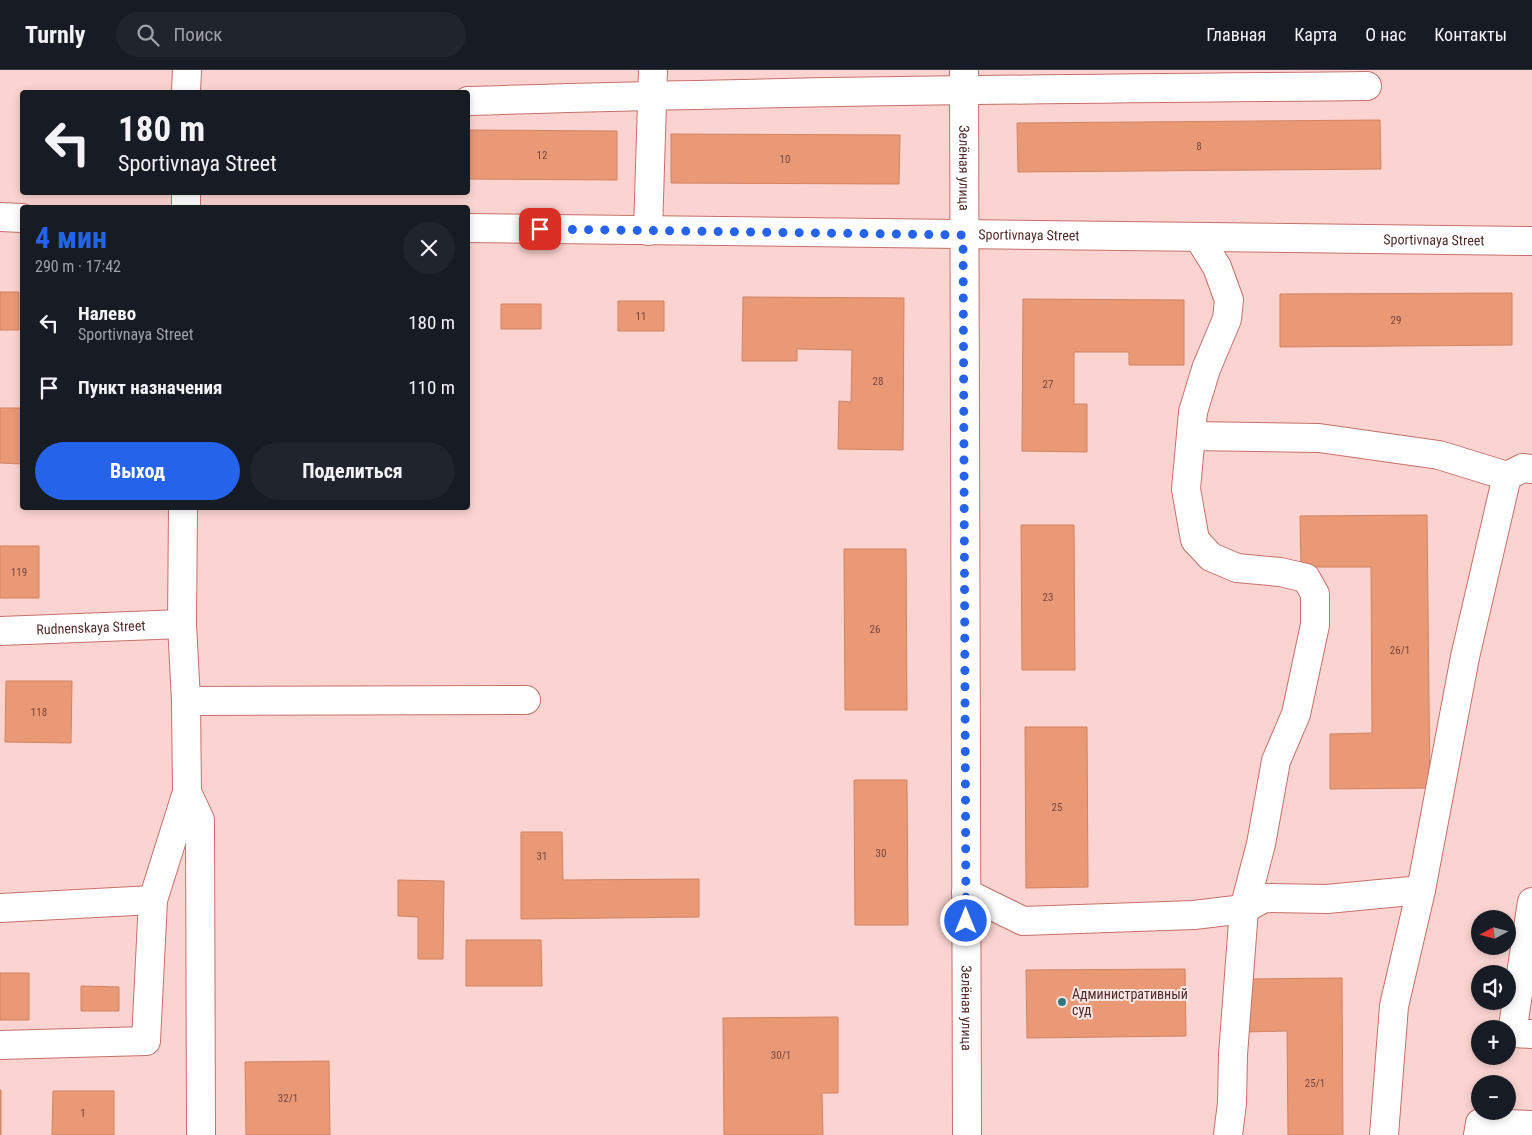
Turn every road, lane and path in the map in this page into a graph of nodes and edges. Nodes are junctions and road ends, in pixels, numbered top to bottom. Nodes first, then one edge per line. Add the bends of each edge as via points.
1 (186, 70) edge
2 (964, 80) edge
3 (654, 82) edge
4 (1367, 86) dead end
5 (186, 90) edge
6 (470, 101) edge
7 (0, 217) edge
8 (20, 218) edge
9 (470, 228) edge
10 (648, 231) junction
11 (963, 235) junction
12 (1199, 238) junction
13 (1532, 241) edge
14 (1191, 436) junction
15 (1519, 472) edge
16 (183, 510) edge
17 (182, 624) junction
18 (0, 631) edge
19 (526, 700) dead end
20 (186, 701) junction
21 (187, 792) junction
22 (1422, 890) junction
23 (966, 894) junction
24 (153, 900) junction
25 (1532, 902) edge
26 (0, 908) edge
27 (1244, 909) junction
28 (1532, 1034) edge
29 (0, 1045) edge
30 (1532, 1126) edge
31 (201, 1135) edge
32 (967, 1135) edge
33 (1228, 1135) edge
34 (1384, 1135) edge
35 (1478, 1135) edge

1 - 5 street
2 - 3 street
2 - 4 street
2 - 11 street, Зелёная улица
3 - 6 street
3 - 10 street
7 - 8 street
9 - 10 street, Sportivnaya Street
10 - 11 street, Sportivnaya Street
11 - 12 street, Sportivnaya Street
11 - 23 street, Зелёная улица
12 - 13 street, Sportivnaya Street
12 - 14 street via 1217,266 1229,300 1227,319 1206,369 1193,412
14 - 15 street via 1319,438
14 - 27 street via 1186,489 1195,540 1211,557 1237,568 1306,578 1315,594 1315,625 1296,714 1276,761 1261,844
15 - 22 street via 1465,657
16 - 17 street
17 - 18 street, Rudnenskaya Street
17 - 20 street
19 - 20 street
20 - 21 street
21 - 24 street
21 - 31 street via 200,820
22 - 27 street via 1328,899 1264,898
22 - 34 street via 1394,1006
23 - 27 street via 1023,921 1194,916
23 - 32 street, Зелёная улица
24 - 26 street
24 - 29 street via 146,1041
25 - 28 street via 1512,1033
27 - 33 street
30 - 35 street via 1480,1123

